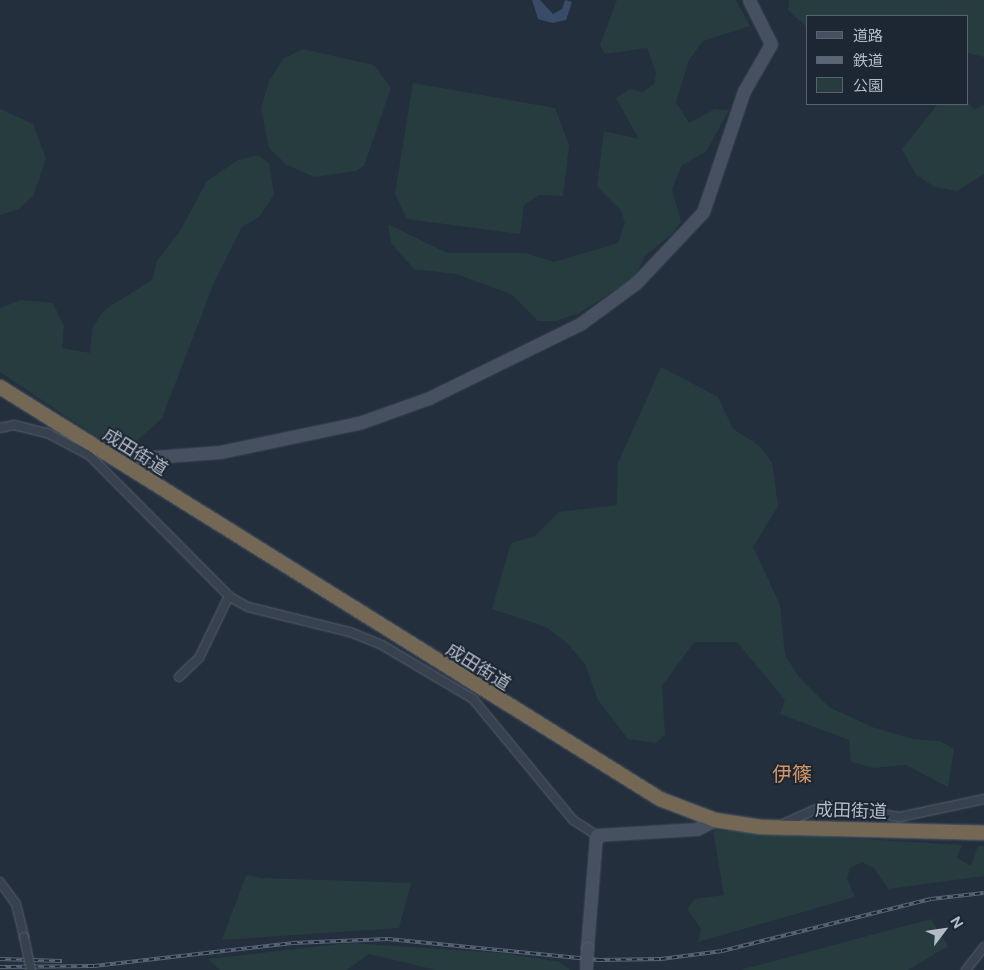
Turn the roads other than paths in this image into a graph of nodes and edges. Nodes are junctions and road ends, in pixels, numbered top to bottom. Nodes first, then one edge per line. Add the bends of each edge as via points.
1 (749, 0) edge
2 (0, 387) edge
3 (0, 428) edge
4 (94, 453) junction
5 (112, 460) junction
6 (229, 596) junction
7 (179, 677) dead end
8 (984, 799) edge
9 (715, 820) junction
10 (777, 828) junction
11 (984, 833) edge
12 (596, 835) junction
13 (0, 882) edge
14 (984, 948) edge
15 (31, 970) edge
16 (585, 970) edge
17 (966, 970) edge

1 - 5 street via 771,44 744,91 703,212 636,283 580,324 438,394 359,423 220,452
2 - 4 highway, 成田街道
3 - 4 street via 14,425 49,434
4 - 5 highway, 成田街道
4 - 6 street
5 - 9 highway, 成田街道 via 623,779 660,799
6 - 7 street via 199,658
6 - 12 street via 248,607 350,632 382,645 473,699 574,820
8 - 10 street via 900,817 825,805
9 - 10 highway, 成田街道
9 - 12 street via 697,829
10 - 11 highway, 成田街道
12 - 16 street, bridge
13 - 15 street, bridge via 16,904
14 - 17 street

